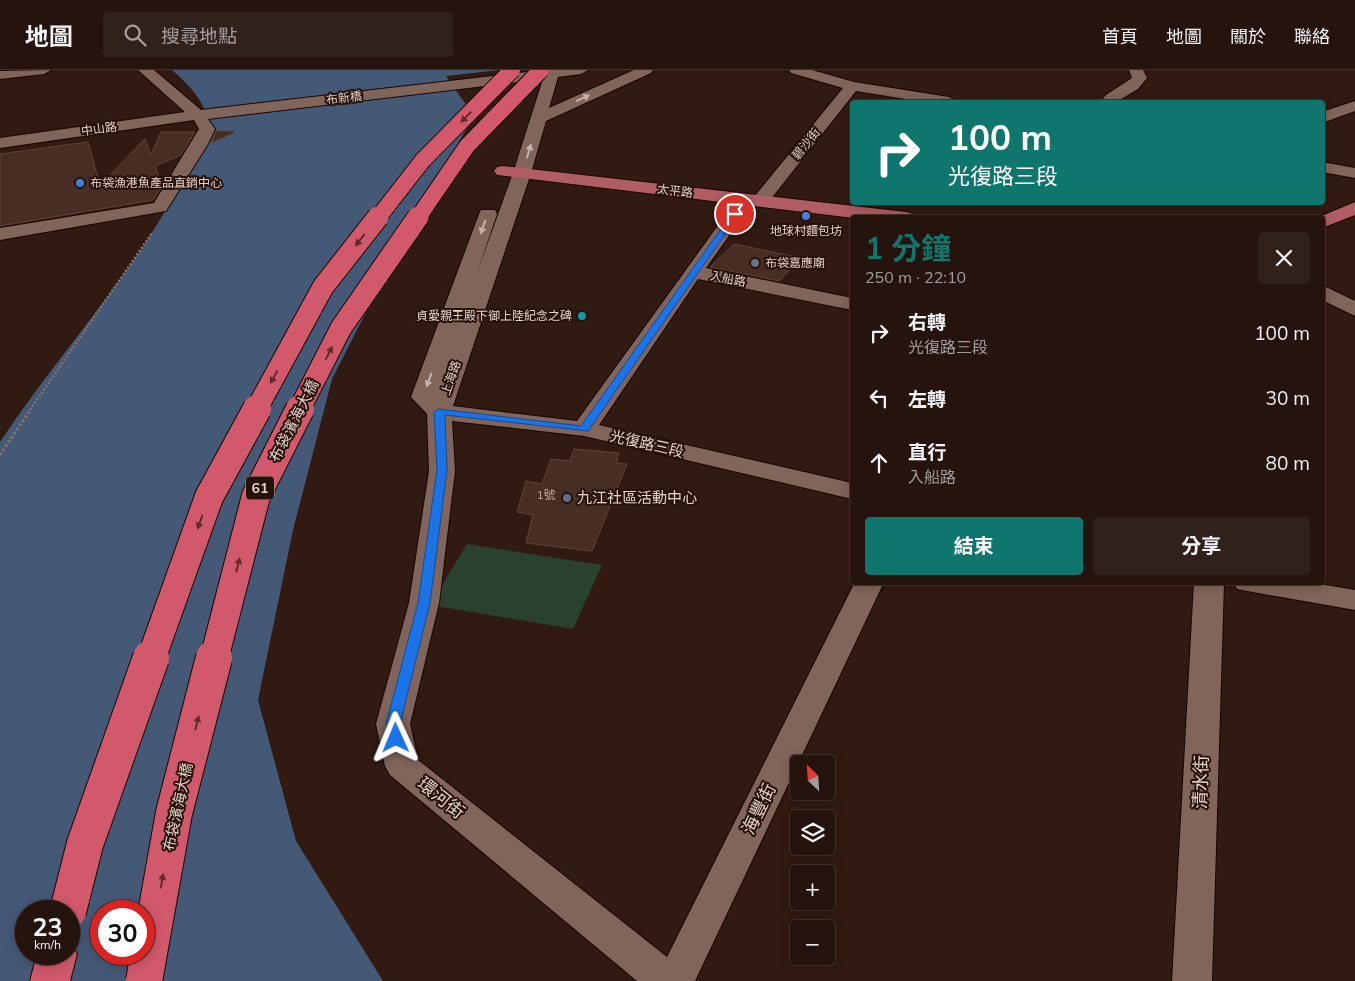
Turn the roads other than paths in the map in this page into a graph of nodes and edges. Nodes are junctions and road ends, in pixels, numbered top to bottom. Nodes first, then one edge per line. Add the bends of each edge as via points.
1 (44, 70) edge
2 (146, 70) edge
3 (581, 70) edge
4 (646, 70) edge
5 (796, 70) edge
6 (1136, 70) edge
7 (546, 72) edge
8 (0, 75) edge
9 (501, 76) edge
10 (852, 86) junction
11 (937, 100) edge
12 (1109, 100) edge
13 (1355, 106) edge
14 (198, 115) junction
15 (1325, 117) edge
16 (539, 118) junction
17 (518, 119) dead end
18 (0, 143) edge
19 (511, 166) junction
20 (1325, 168) edge
21 (1355, 173) edge
22 (753, 200) junction
23 (1355, 208) edge
24 (880, 215) edge
25 (1325, 221) edge
26 (0, 234) edge
27 (692, 272) junction
28 (1325, 293) edge
29 (850, 304) edge
30 (1355, 310) edge
31 (439, 412) junction
32 (584, 429) junction
33 (850, 491) edge
34 (869, 585) edge
35 (1209, 585) edge
36 (1265, 585) edge
37 (1355, 600) edge
38 (71, 900) edge
39 (54, 965) edge
40 (50, 981) edge
41 (144, 981) edge
42 (667, 981) edge
43 (675, 981) edge
44 (1192, 981) edge

1 - 8 street
2 - 14 street
3 - 7 street
16 -> 4 street
5 - 10 street
6 - 12 street via 1140,78 1134,86
7 - 9 street
7 - 16 street, 上海路
7 - 17 street
41 -> 7 highway, 布袋濱海大橋 / 61, bridge via 174,813 256,496 341,328 467,146
9 - 14 street, 布新橋
9 -> 38 highway, bridge via 423,160 323,287 209,497 86,844
10 - 11 street
10 - 22 street, 碧沙街
13 - 15 street
14 - 18 street, 中山路
14 - 26 street via 207,129 160,207
19 -> 16 street, 上海路
19 - 22 main road, 太平路
19 - 31 street, 上海路
19 -> 31 street, 上海路 via 495,194 423,397
20 - 21 street
22 - 24 main road, 太平路
22 - 27 street, 入船路
23 - 25 main road
27 - 29 street, 入船路
27 - 32 street
28 - 30 street
31 - 32 street, 光復路三段
31 - 42 street, 環河街 via 442,470 424,603 393,724 402,766
32 - 33 street, 光復路三段
34 - 43 street, 海豐街
35 - 44 street, 清水街
36 - 37 street
39 - 40 highway

